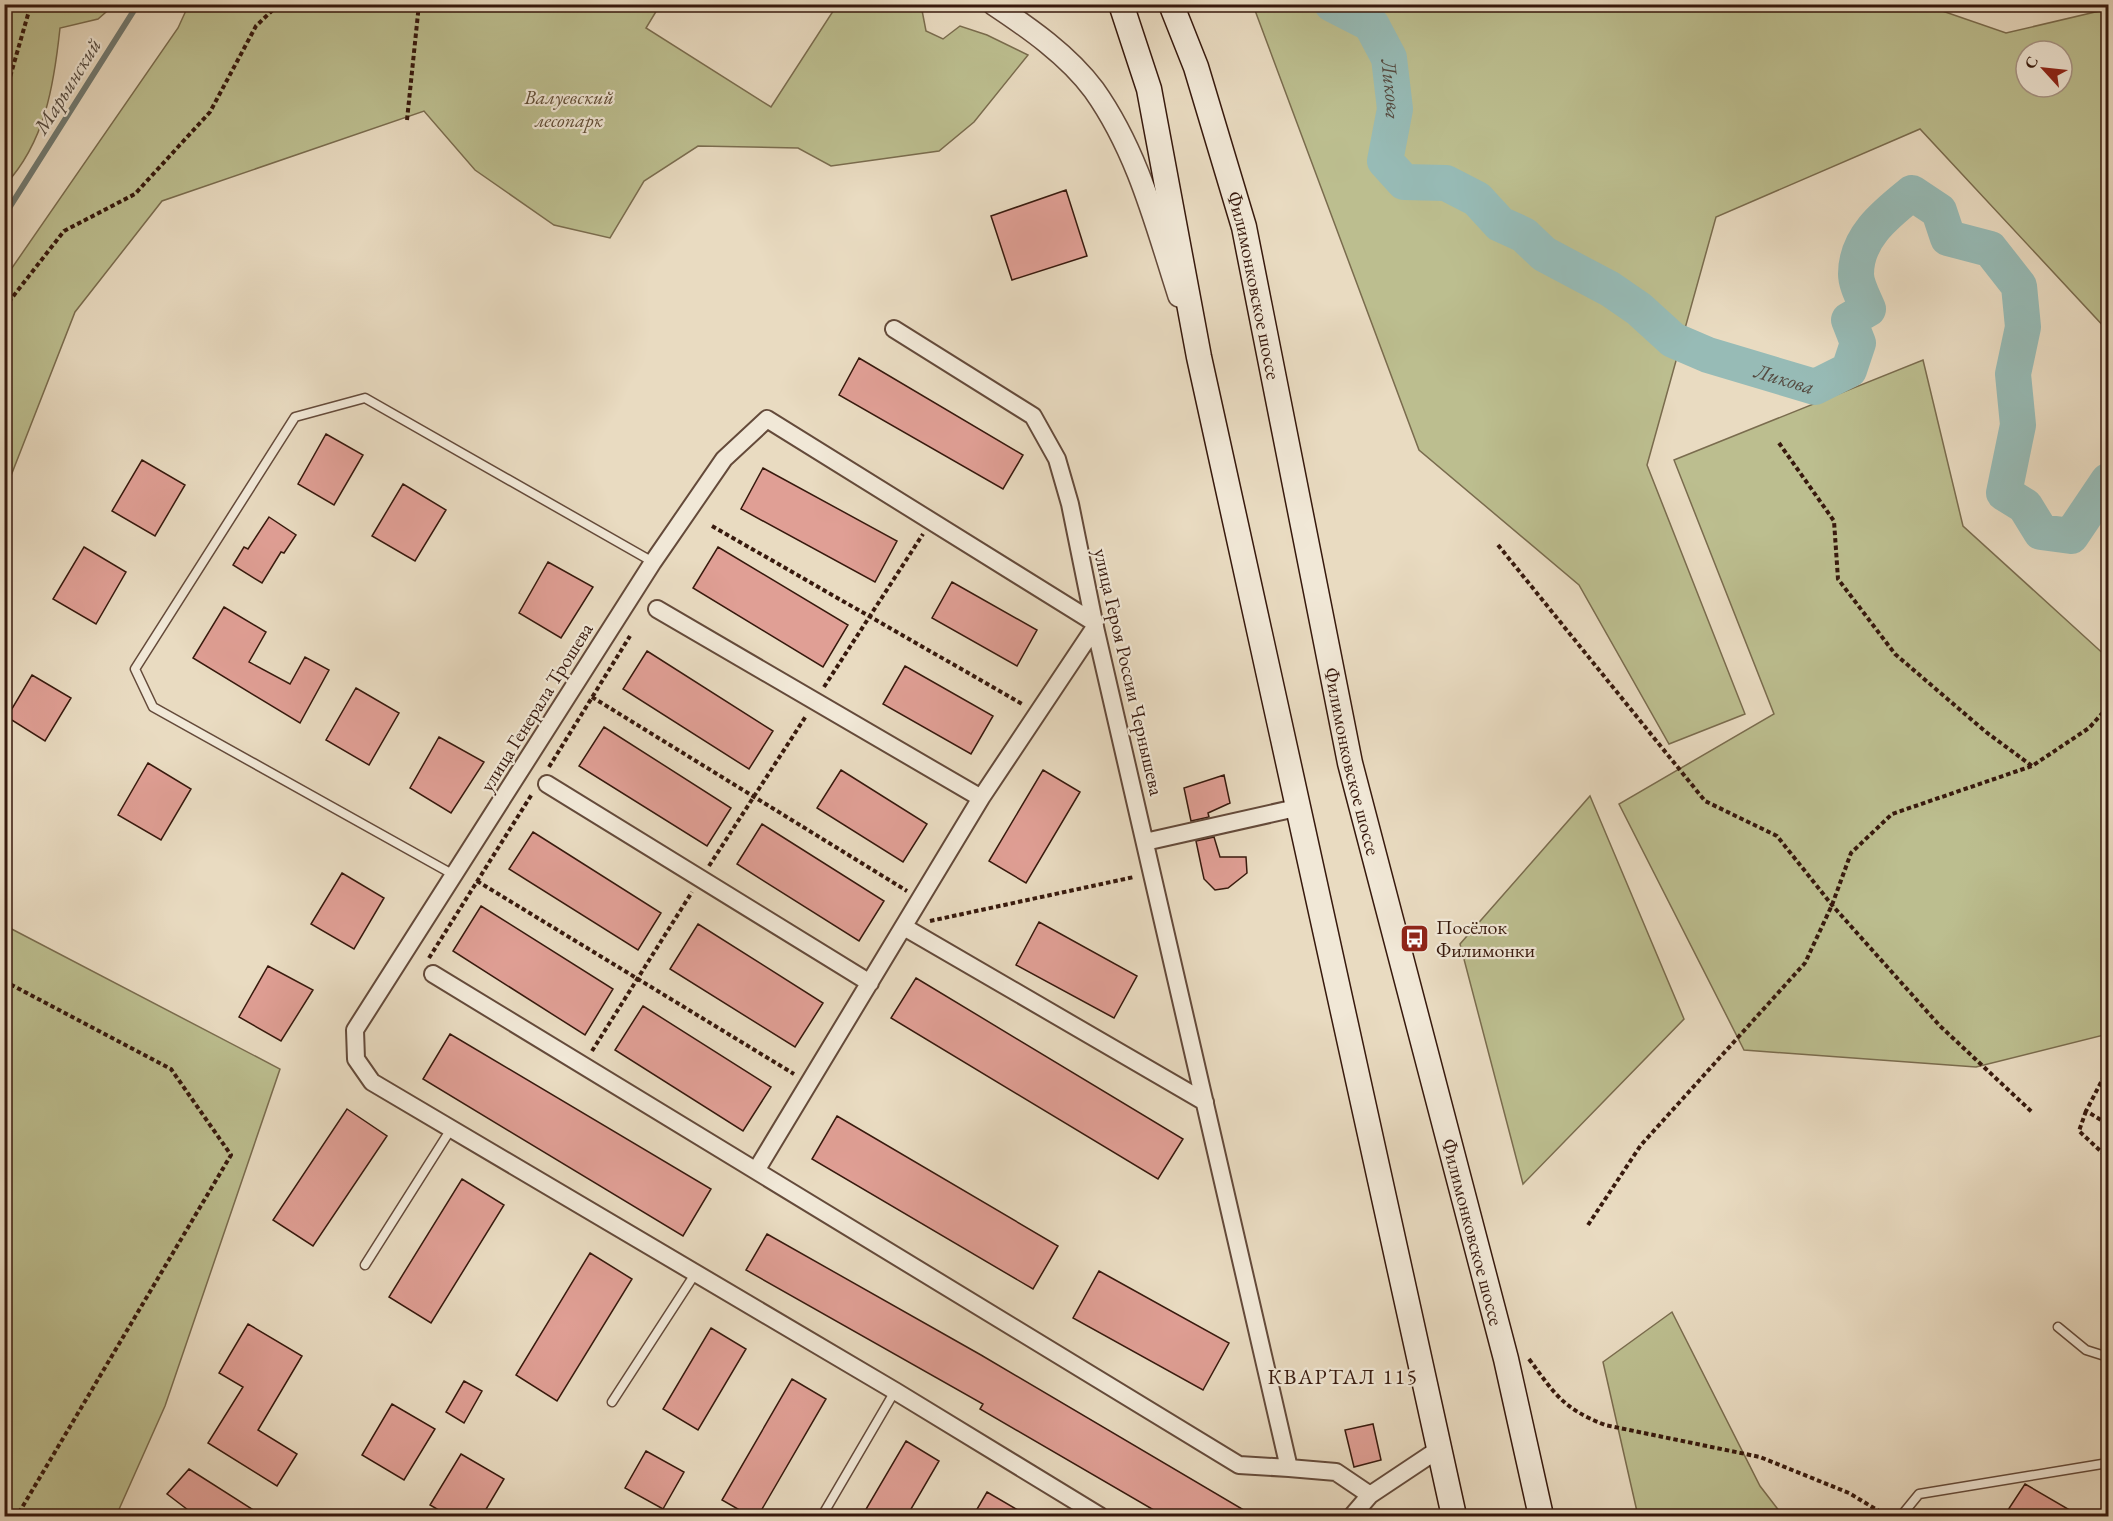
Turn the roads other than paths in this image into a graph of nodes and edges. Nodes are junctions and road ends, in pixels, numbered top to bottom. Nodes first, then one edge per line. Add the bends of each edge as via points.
1 (993, 4) edge
2 (1121, 4) edge
3 (1171, 4) edge
4 (894, 329) dead end
5 (1199, 357) junction
6 (653, 562) junction
7 (657, 609) dead end
8 (1095, 625) junction
9 (547, 784) dead end
10 (981, 798) junction
11 (1296, 808) junction
12 (1145, 842) junction
13 (455, 875) junction
14 (904, 927) junction
15 (434, 974) dead end
16 (870, 983) junction
17 (1205, 1102) junction
18 (451, 1129) junction
19 (757, 1169) junction
20 (365, 1265) dead end
21 (695, 1274) junction
22 (2058, 1327) dead end
23 (2109, 1357) edge
24 (895, 1391) junction
25 (612, 1402) dead end
26 (1439, 1449) junction
27 (2109, 1463) edge
28 (1288, 1468) junction
29 (1370, 1496) junction
30 (1082, 1512) edge
31 (822, 1516) edge
32 (1100, 1516) edge
33 (1352, 1516) edge
34 (1455, 1516) edge
35 (1540, 1516) edge
36 (1901, 1516) edge

1 - 5 street via 1041,36 1093,89 1134,159
2 - 5 main road via 1149,89
3 - 35 main road, Филимонковское шоссе via 1196,68 1244,227 1350,763 1506,1359
4 - 8 street, улица Героя России Чернышева via 1033,416 1057,459
5 - 11 main road
6 - 8 street, улица Генерала Трошева via 724,459 767,418
6 - 13 street, улица Генерала Трошева
6 - 13 lane via 365,398 295,417 141,658 135,669 153,707
7 - 10 street
8 - 10 street
8 - 12 street, улица Героя России Чернышева
9 - 16 street
10 - 14 street
11 - 12 street
11 - 26 main road
12 - 17 street, улица Героя России Чернышева
13 - 18 street, улица Генерала Трошева via 356,1030 356,1059 372,1082
14 - 16 street
14 - 17 street
15 - 19 street
16 - 19 street
17 - 28 street, улица Героя России Чернышева
18 - 20 lane
18 - 21 street
19 - 28 street via 1239,1465
21 - 24 street
21 - 25 lane
22 - 23 lane via 2086,1350
24 - 30 street
24 - 31 lane
26 - 29 street
26 - 34 main road
27 - 36 lane via 1919,1494
28 - 29 street via 1336,1472
29 - 33 street
30 - 32 street

